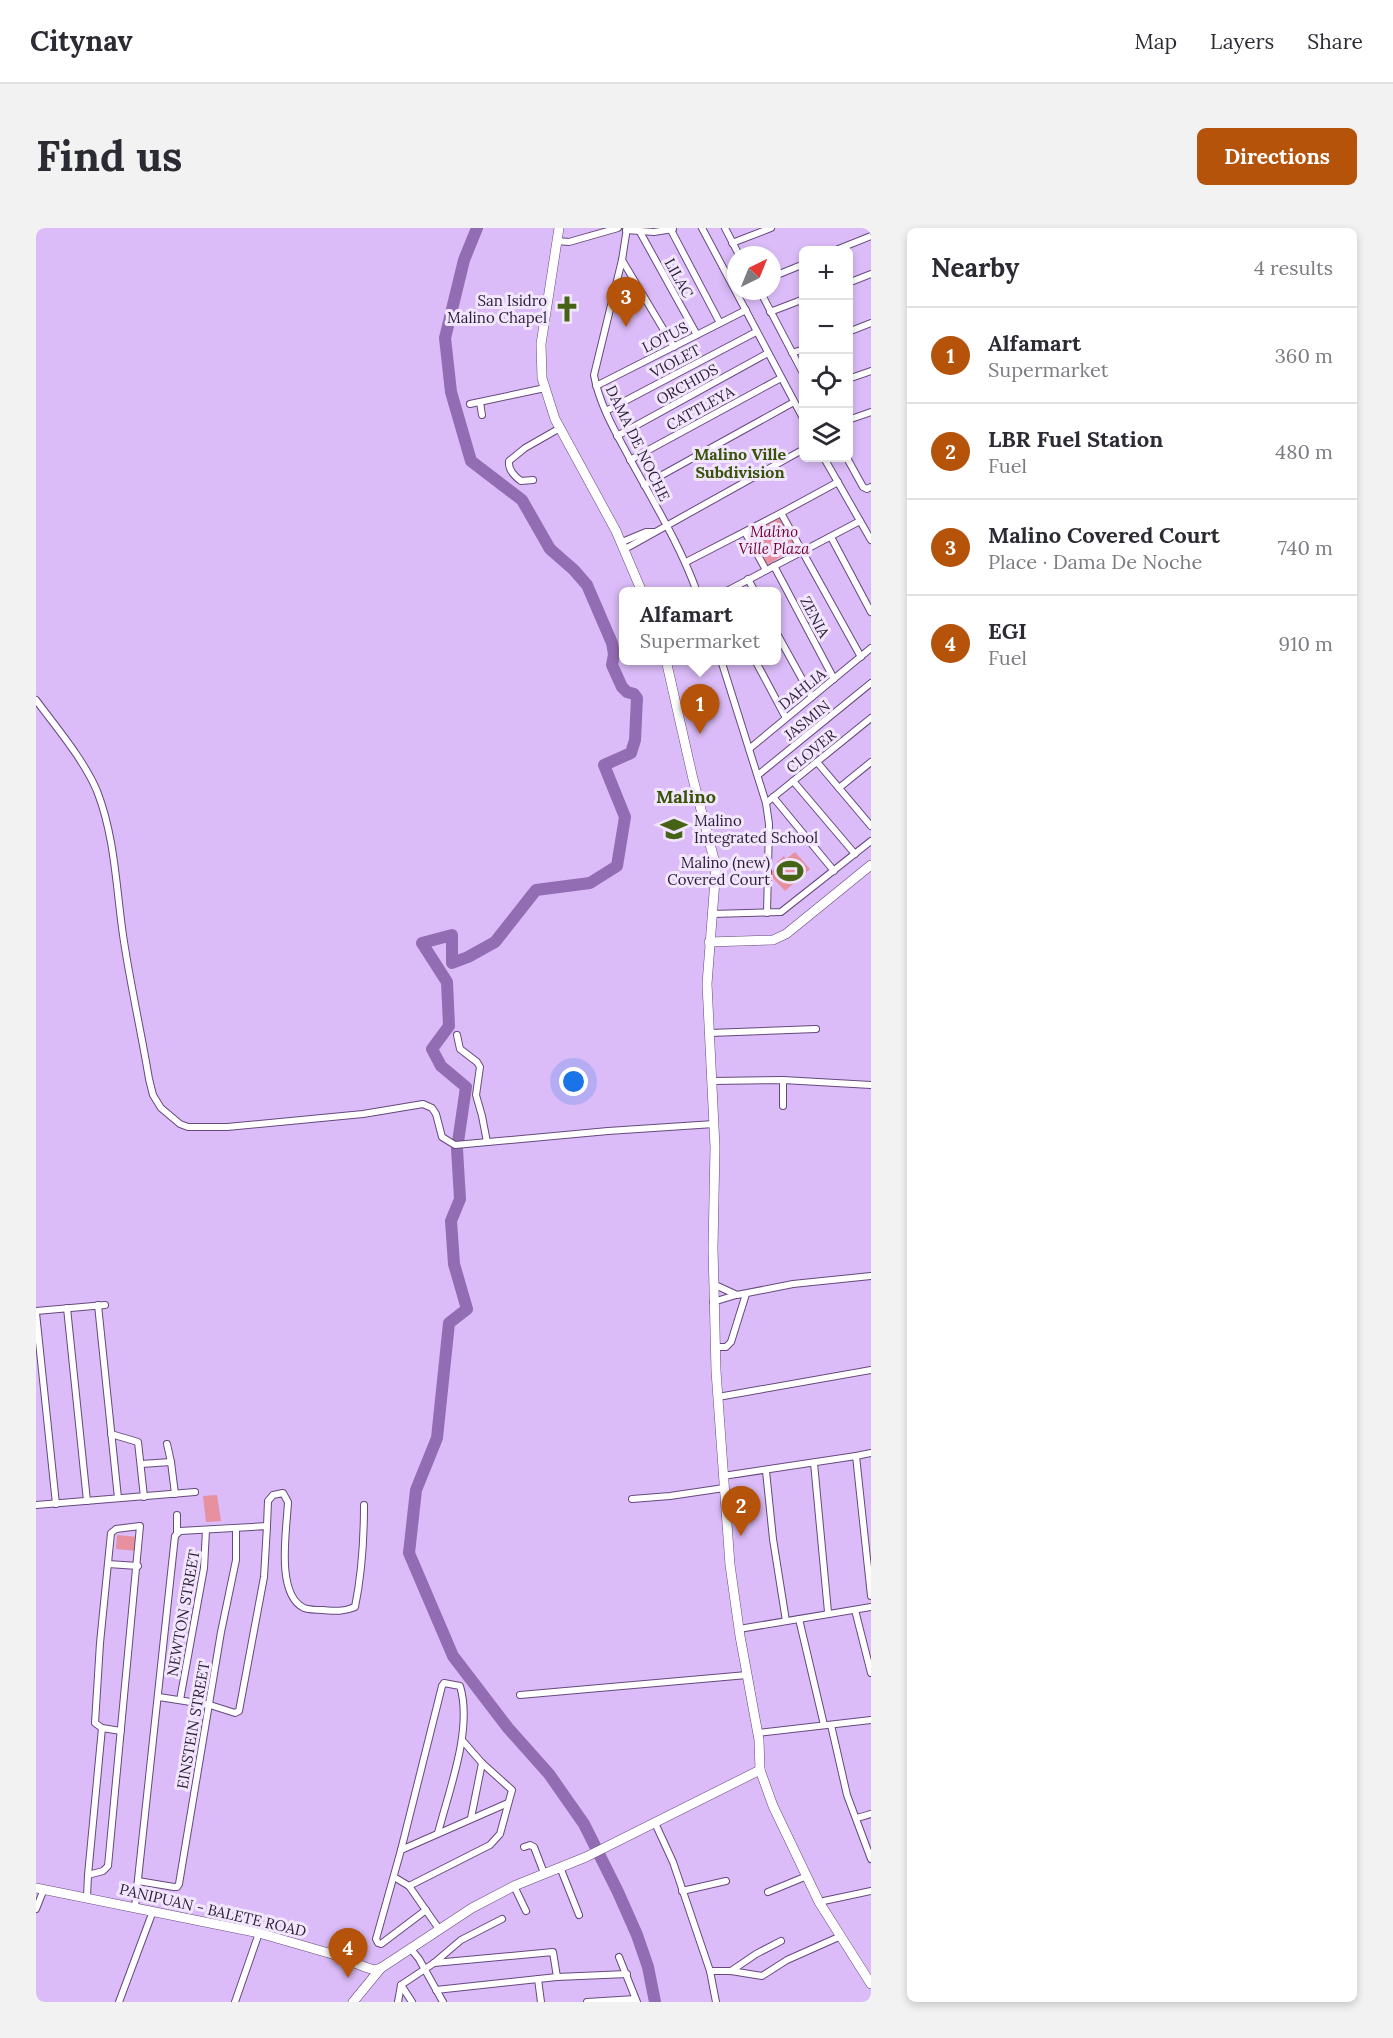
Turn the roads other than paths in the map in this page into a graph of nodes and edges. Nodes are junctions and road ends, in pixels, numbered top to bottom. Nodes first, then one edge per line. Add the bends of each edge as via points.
1 (559, 228) edge
2 (618, 228) edge
3 (702, 228) edge
4 (725, 228) edge
5 (771, 228) edge
6 (626, 229) edge
7 (673, 229) edge
8 (640, 232) junction
9 (871, 236) edge
10 (557, 242) junction
11 (732, 243) junction
12 (734, 246) edge
13 (846, 246) edge
14 (622, 260) junction
15 (799, 266) edge
16 (781, 273) edge
17 (871, 274) edge
18 (853, 281) edge
19 (764, 300) edge
20 (801, 300) edge
21 (746, 310) junction
22 (770, 312) junction
23 (720, 323) junction
24 (871, 323) edge
25 (853, 330) edge
26 (756, 332) junction
27 (697, 335) junction
28 (674, 346) junction
29 (799, 351) edge
30 (768, 353) junction
31 (792, 353) junction
32 (799, 366) edge
33 (871, 370) edge
34 (853, 377) edge
35 (781, 378) junction
36 (596, 386) junction
37 (545, 388) junction
38 (480, 402) junction
39 (794, 402) junction
40 (470, 404) dead end
41 (606, 411) junction
42 (799, 411) edge
43 (871, 412) edge
44 (482, 415) dead end
45 (853, 419) edge
46 (560, 428) junction
47 (617, 436) junction
48 (799, 452) edge
49 (630, 460) junction
50 (826, 462) edge
51 (849, 462) edge
52 (533, 480) dead end
53 (838, 482) junction
54 (644, 484) junction
55 (871, 487) edge
56 (781, 513) junction
57 (860, 521) junction
58 (666, 525) junction
59 (745, 532) junction
60 (831, 537) junction
61 (871, 540) edge
62 (627, 544) junction
63 (804, 551) junction
64 (686, 562) junction
65 (774, 566) junction
66 (766, 570) junction
67 (748, 579) junction
68 (641, 587) edge
69 (695, 587) edge
70 (733, 587) edge
71 (753, 587) edge
72 (871, 612) edge
73 (781, 639) edge
74 (871, 648) edge
75 (861, 657) junction
76 (667, 665) edge
77 (723, 665) edge
78 (758, 665) edge
79 (834, 679) junction
80 (871, 682) edge
81 (812, 697) junction
82 (36, 700) edge
83 (786, 718) junction
84 (871, 718) edge
85 (749, 748) junction
86 (817, 762) junction
87 (871, 762) edge
88 (758, 775) junction
89 (793, 781) junction
90 (839, 788) junction
91 (773, 797) junction
92 (766, 803) junction
93 (871, 826) edge
94 (871, 841) edge
95 (855, 854) junction
96 (871, 865) edge
97 (834, 871) junction
98 (767, 913) junction
99 (712, 914) junction
100 (709, 942) junction
101 (816, 1029) dead end
102 (710, 1034) junction
103 (457, 1035) dead end
104 (783, 1080) junction
105 (712, 1081) junction
106 (871, 1085) edge
107 (783, 1106) dead end
108 (714, 1124) junction
109 (487, 1142) junction
110 (871, 1275) edge
111 (713, 1284) junction
112 (736, 1294) junction
113 (746, 1294) junction
114 (713, 1302) junction
115 (67, 1308) junction
116 (36, 1312) edge
117 (715, 1347) junction
118 (871, 1370) edge
119 (718, 1397) junction
120 (111, 1434) junction
121 (166, 1444) dead end
122 (871, 1453) edge
123 (856, 1456) junction
124 (171, 1462) junction
125 (814, 1463) junction
126 (141, 1464) junction
127 (766, 1471) junction
128 (723, 1476) junction
129 (724, 1488) junction
130 (195, 1492) dead end
131 (175, 1494) junction
132 (144, 1497) junction
133 (118, 1498) junction
134 (632, 1499) dead end
135 (87, 1501) junction
136 (56, 1504) junction
137 (36, 1505) edge
138 (364, 1505) dead end
139 (177, 1515) dead end
140 (267, 1526) junction
141 (236, 1528) junction
142 (206, 1530) junction
143 (177, 1533) junction
144 (108, 1564) junction
145 (138, 1566) junction
146 (871, 1596) edge
147 (871, 1606) edge
148 (855, 1610) junction
149 (828, 1612) junction
150 (799, 1619) junction
151 (786, 1621) junction
152 (739, 1629) junction
153 (871, 1673) edge
154 (747, 1675) junction
155 (520, 1695) dead end
156 (159, 1697) junction
157 (180, 1700) junction
158 (210, 1705) junction
159 (871, 1720) edge
160 (828, 1725) junction
161 (102, 1728) junction
162 (121, 1731) junction
163 (758, 1732) junction
164 (462, 1740) junction
165 (482, 1762) junction
166 (760, 1770) junction
167 (508, 1803) junction
168 (871, 1814) edge
169 (471, 1818) junction
170 (856, 1818) junction
171 (655, 1823) junction
172 (438, 1833) junction
173 (524, 1847) dead end
174 (401, 1850) junction
175 (871, 1859) edge
176 (560, 1867) junction
177 (544, 1873) junction
178 (88, 1875) junction
179 (807, 1876) junction
180 (394, 1877) junction
181 (138, 1881) junction
182 (726, 1881) dead end
183 (409, 1886) junction
184 (514, 1886) junction
185 (40, 1888) edge
186 (682, 1891) junction
187 (871, 1891) edge
188 (768, 1892) dead end
189 (87, 1897) junction
190 (819, 1902) junction
191 (135, 1906) junction
192 (36, 1909) edge
193 (426, 1910) junction
194 (153, 1911) junction
195 (526, 1911) dead end
196 (579, 1915) dead end
197 (502, 1919) dead end
198 (439, 1929) junction
199 (259, 1933) junction
200 (841, 1936) junction
201 (781, 1941) dead end
202 (411, 1949) junction
203 (619, 1957) dead end
204 (434, 1963) junction
205 (381, 1968) junction
206 (424, 1969) junction
207 (710, 1971) junction
208 (731, 1971) junction
209 (627, 1974) junction
210 (556, 1977) junction
211 (538, 1979) junction
212 (871, 1984) edge
213 (401, 1985) junction
214 (436, 1990) junction
215 (636, 2000) edge
216 (119, 2002) edge
217 (235, 2002) edge
218 (353, 2002) edge
219 (398, 2002) edge
220 (412, 2002) edge
221 (443, 2002) edge
222 (541, 2002) edge
223 (587, 2002) edge
224 (716, 2002) edge

1 - 10 street
2 - 10 street
3 - 21 street
4 - 11 street
5 - 11 street
6 - 8 street
6 - 14 street, DAMA DE NOCHE
7 - 8 street
7 - 23 street
8 - 27 street, LILAC
9 - 13 street
10 - 37 street via 540,354
11 - 12 street
14 - 28 street
14 - 36 street, DAMA DE NOCHE via 594,375
15 - 16 street
17 - 18 street
19 - 22 street
20 - 22 street
21 - 23 street, LOTUS
21 - 26 street
22 - 31 street
23 - 27 street, LOTUS
24 - 25 street
26 - 30 street
26 - 41 street, VIOLET
27 - 28 street, LOTUS
28 - 36 street, LOTUS
29 - 31 street
30 - 35 street
30 - 47 street, ORCHIDS
31 - 32 street
33 - 34 street
35 - 39 street
35 - 49 street, CATTLEYA
36 - 41 street, DAMA DE NOCHE
37 - 38 street
37 - 46 street
38 - 40 street
38 - 44 street
39 - 42 street
39 - 54 street
41 - 47 street, DAMA DE NOCHE
43 - 45 street
46 - 52 street via 509,461 514,476 521,481
46 - 62 street
47 - 49 street, DAMA DE NOCHE
48 - 58 street
49 - 54 street, DAMA DE NOCHE
50 - 53 street
51 - 55 street via 863,487
53 - 56 street
53 - 57 street
54 - 58 street, DAMA DE NOCHE
56 - 59 street
56 - 63 street
57 - 60 street
57 - 61 street
58 - 62 street
58 - 64 street, DAMA DE NOCHE
59 - 64 street
59 - 66 street
60 - 63 street
60 - 72 street
62 - 68 street
63 - 65 street
63 - 75 street
64 - 69 street, DAMA DE NOCHE
65 - 66 street
65 - 79 street, ZENIA
66 - 67 street
67 - 70 street
67 - 71 street
73 - 81 street
74 - 75 street, DAHLIA
75 - 79 street, DAHLIA
76 - 99 street via 715,860
77 - 85 street
78 - 83 street
79 - 81 street, DAHLIA
80 - 88 street, JASMIN
81 - 83 street, DAHLIA
82 - 109 street via 75,753 100,798 112,848 149,1079 161,1108 180,1124 198,1129 363,1114 423,1104 436,1114 442,1137 455,1145
83 - 85 street, DAHLIA
84 - 86 street, CLOVER
85 - 88 street
86 - 89 street, CLOVER
86 - 90 street
87 - 90 street
88 - 92 street
89 - 91 street, CLOVER
89 - 95 street
90 - 93 street
91 - 92 street, CLOVER
91 - 97 street
92 - 98 street
94 - 95 street
95 - 97 street
96 - 100 street via 779,938
97 - 98 street via 785,910
98 - 99 street
99 - 100 street
100 - 102 street
101 - 102 street
102 - 105 street
103 - 109 street via 460,1049 480,1067 476,1095
104 - 105 street
104 - 106 street
104 - 107 street
105 - 108 street
108 - 109 street
108 - 111 street
110 - 113 street
111 - 112 street
111 - 114 street
112 - 113 street
112 - 114 street
113 - 117 street via 731,1342 726,1347
114 - 117 street
115 - 116 street
115 - 120 street via 101,1305
115 - 135 street
116 - 136 street
117 - 119 street
118 - 119 street
119 - 128 street
120 - 126 street via 137,1441
120 - 133 street
121 - 124 street
122 - 123 street
123 - 125 street
123 - 146 street
124 - 126 street
124 - 131 street
125 - 127 street
125 - 149 street
126 - 132 street
127 - 128 street
127 - 151 street
128 - 129 street
129 - 134 street
129 - 152 street
130 - 131 street
131 - 132 street
132 - 133 street
133 - 135 street
135 - 136 street
136 - 137 street
138 - 140 street via 358,1591 355,1607 344,1612 303,1608 290,1590 284,1570 288,1502 283,1493 268,1501
139 - 143 street
140 - 141 street
140 - 158 street via 264,1577 239,1711
141 - 142 street
141 - 158 street, EINSTEIN STREET via 236,1560
142 - 143 street
142 - 157 street, NEWTON STREET via 204,1568
143 - 156 street
144 - 145 street
144 - 145 street via 113,1530 140,1526
144 - 161 street via 95,1723
145 - 162 street
147 - 148 street
148 - 149 street
148 - 153 street
149 - 150 street
150 - 151 street
150 - 160 street
151 - 152 street
152 - 154 street
154 - 155 street
154 - 163 street
156 - 157 street
156 - 181 street
157 - 158 street
158 - 181 street, EINSTEIN STREET via 179,1884 174,1887
159 - 160 street
160 - 163 street
160 - 170 street
161 - 162 street
161 - 178 street
162 - 178 street via 108,1866
163 - 166 street
164 - 165 street
164 - 172 street
164 - 174 street via 465,1715 461,1689 444,1683
165 - 167 street via 512,1790
165 - 169 street
166 - 171 street
166 - 179 street
167 - 169 street
167 - 183 street via 500,1834 490,1845
168 - 170 street
169 - 172 street
170 - 175 street
171 - 176 street
171 - 186 street
172 - 174 street
173 - 177 street via 534,1847
174 - 180 street
176 - 177 street
176 - 196 street
177 - 184 street
178 - 189 street
179 - 188 street
179 - 190 street
180 - 183 street
180 - 193 street via 378,1943
181 - 191 street
182 - 186 street
183 - 193 street
184 - 195 street
184 - 198 street
185 - 189 street, PANIPUAN - BALETE ROAD
185 - 192 street
186 - 207 street
187 - 190 street
189 - 191 street, PANIPUAN - BALETE ROAD
190 - 200 street
191 - 194 street, PANIPUAN - BALETE ROAD
193 - 198 street
194 - 199 street, PANIPUAN - BALETE ROAD
194 - 216 street
197 - 204 street via 461,1940
198 - 202 street
199 - 205 street, PANIPUAN - BALETE ROAD via 374,1970
199 - 217 street
200 - 208 street via 762,1976
200 - 212 street
201 - 208 street
202 - 205 street
202 - 206 street
203 - 209 street
204 - 206 street
204 - 210 street via 552,1952
205 - 218 street
206 - 213 street
206 - 214 street
207 - 208 street
207 - 224 street
209 - 210 street
209 - 215 street
210 - 211 street
211 - 214 street
211 - 222 street
213 - 219 street
213 - 220 street
214 - 221 street
215 - 223 street

